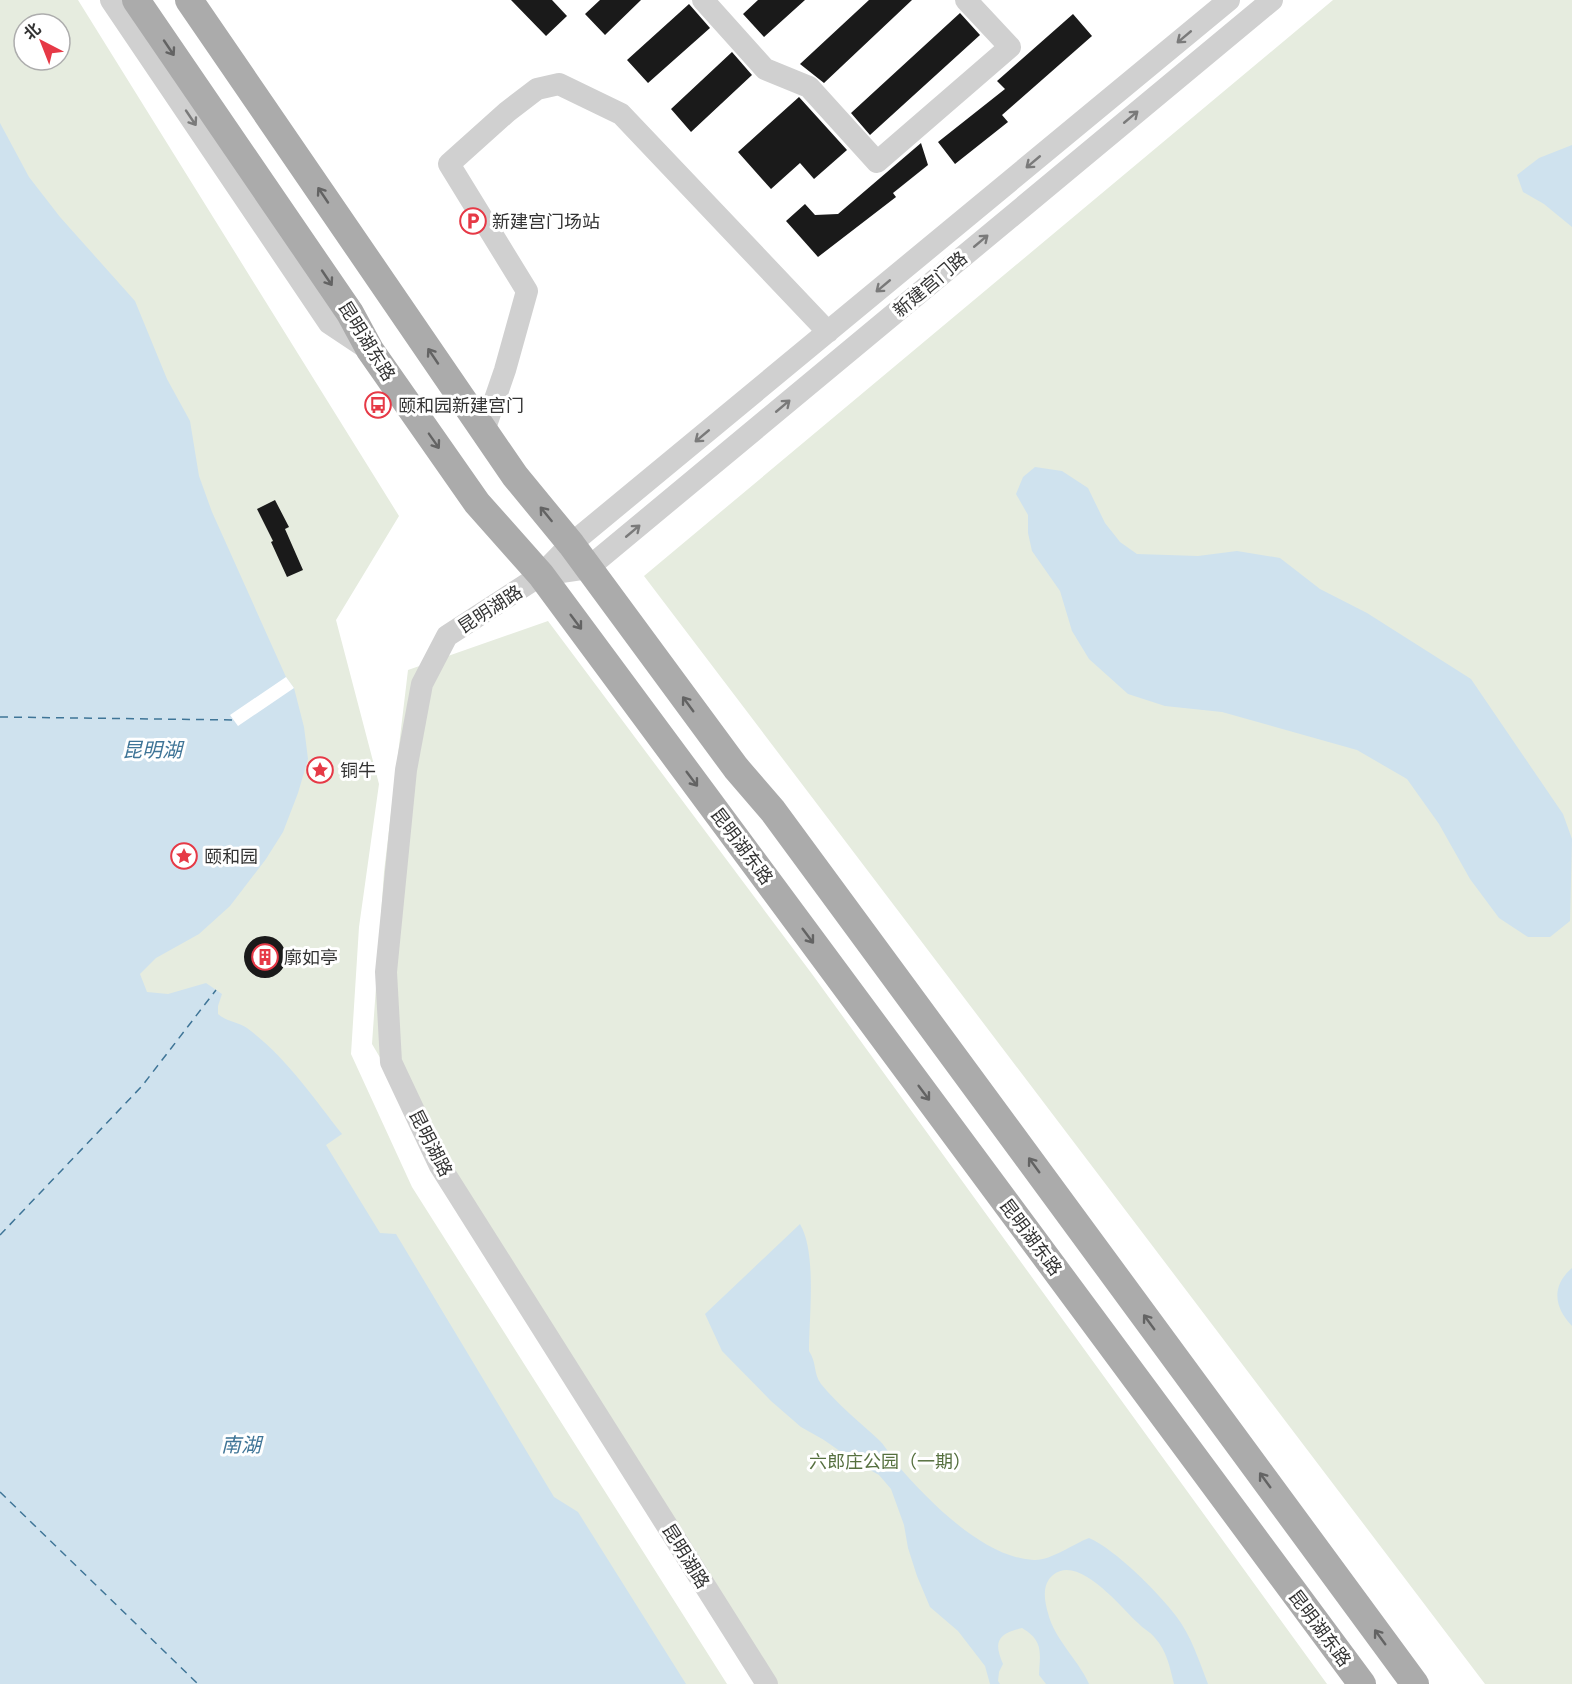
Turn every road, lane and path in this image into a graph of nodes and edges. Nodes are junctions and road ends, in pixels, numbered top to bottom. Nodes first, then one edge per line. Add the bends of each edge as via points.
1 (111, 0) edge
2 (136, 0) edge
3 (189, 0) edge
4 (703, 0) edge
5 (966, 0) edge
6 (1229, 0) edge
7 (1272, 0) edge
8 (828, 332) junction
9 (370, 350) junction
10 (484, 431) junction
11 (571, 544) junction
12 (588, 568) junction
13 (541, 575) junction
14 (767, 1684) edge
15 (1362, 1684) edge
16 (1414, 1684) edge

1 -> 9 street via 330,323
2 -> 9 main road, 昆明湖东路 via 351,313
10 -> 3 main road
4 - 5 street via 765,69 809,87 877,162 1010,47
6 -> 8 street, 新建宫门路
12 -> 7 street, 新建宫门路
8 - 10 street via 621,114 559,84 537,89 449,164 527,291
8 -> 11 street, 新建宫门路
9 -> 13 main road, 昆明湖东路 via 477,502
11 -> 10 main road
11 - 12 main road
11 - 13 street, 新建宫门路
12 - 13 street
16 -> 12 main road via 773,811 735,768
13 - 14 street, 昆明湖路 via 447,636 422,684 406,770 386,972 391,1062 440,1166
13 -> 15 main road, 昆明湖东路

